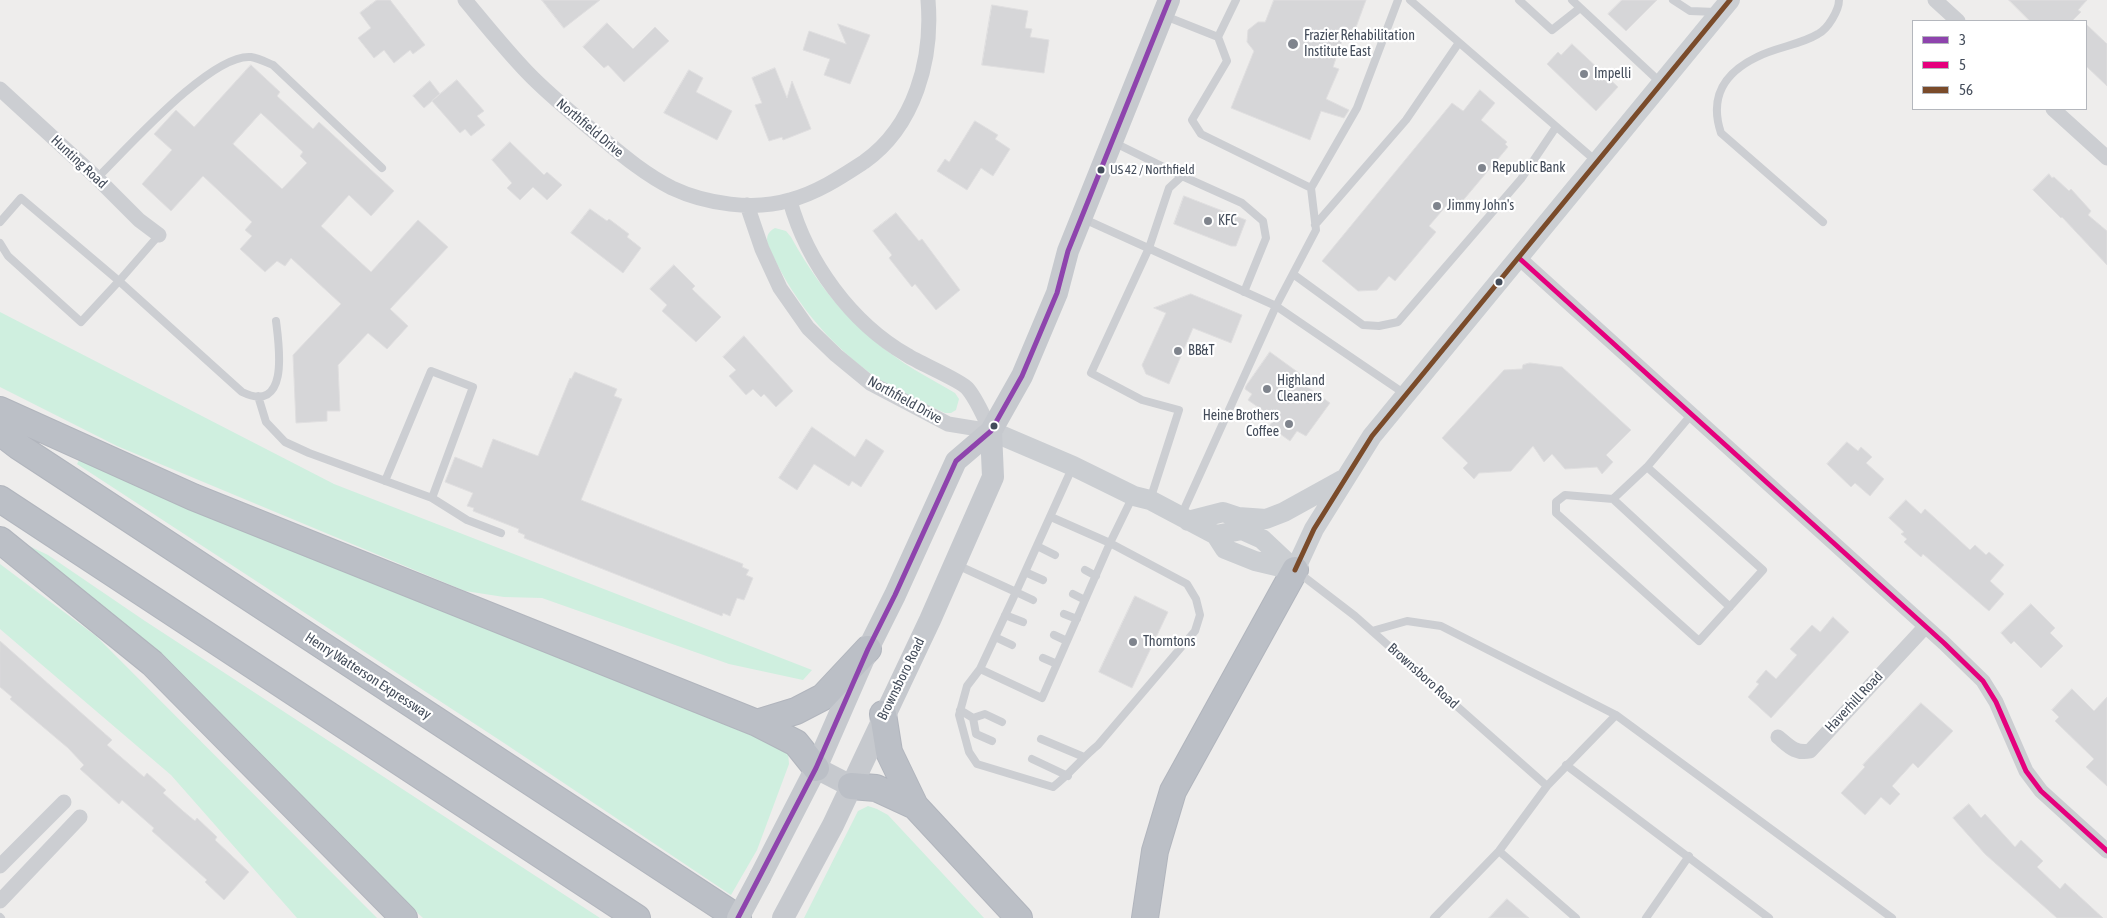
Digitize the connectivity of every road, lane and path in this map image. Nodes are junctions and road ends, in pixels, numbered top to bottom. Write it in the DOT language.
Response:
graph roads {
  1 [pos="465,0"];
  2 [pos="928,0"];
  3 [pos="1236,0"];
  4 [pos="1398,0"];
  5 [pos="1410,0"];
  6 [pos="1519,0"];
  7 [pos="1572,0"];
  8 [pos="1673,0"];
  9 [pos="1839,0"];
  10 [pos="1935,0"];
  11 [pos="1725,6"];
  12 [pos="1166,8"];
  13 [pos="1580,8"];
  14 [pos="1957,20"];
  15 [pos="1218,36"];
  16 [pos="1458,44"];
  17 [pos="1661,83"];
  18 [pos="0,89"];
  19 [pos="2054,110"];
  20 [pos="1556,127"];
  21 [pos="1113,142"];
  22 [pos="2107,158"];
  23 [pos="1596,161"];
  24 [pos="382,168"];
  25 [pos="1182,176"];
  26 [pos="97,178"];
  27 [pos="1311,188"];
  28 [pos="790,201"];
  29 [pos="748,205"];
  30 [pos="1082,218"];
  31 [pos="0,222"];
  32 [pos="1823,222"];
  33 [pos="1315,225"];
  34 [pos="159,236"];
  35 [pos="0,243"];
  36 [pos="1148,248"];
  37 [pos="1519,258"];
  38 [pos="1293,274"];
  39 [pos="119,281"];
  40 [pos="1244,292"];
  41 [pos="1276,306"];
  42 [pos="276,321"];
  43 [pos="1405,394"];
  44 [pos="258,396"];
  45 [pos="0,410"];
  46 [pos="1691,415"];
  47 [pos="991,431"];
  48 [pos="0,432"];
  49 [pos="1073,466"];
  50 [pos="1647,467"];
  51 [pos="1342,480"];
  52 [pos="385,481"];
  53 [pos="432,498"];
  54 [pos="1142,498"];
  55 [pos="0,499"];
  56 [pos="1614,499"];
  57 [pos="1051,517"];
  58 [pos="1185,518"];
  59 [pos="501,534"];
  60 [pos="0,540"];
  61 [pos="1110,543"];
  62 [pos="1037,546"];
  63 [pos="1055,555"];
  64 [pos="955,564"];
  65 [pos="1085,570"];
  66 [pos="1295,570"];
  67 [pos="1025,572"];
  68 [pos="1096,576"];
  69 [pos="1043,580"];
  70 [pos="1016,592"];
  71 [pos="1073,594"];
  72 [pos="1033,600"];
  73 [pos="1085,600"];
  74 [pos="1730,607"];
  75 [pos="1064,614"];
  76 [pos="1005,615"];
  77 [pos="1077,620"];
  78 [pos="1023,622"];
  79 [pos="1925,627"];
  80 [pos="1372,631"];
  81 [pos="1054,636"];
  82 [pos="995,637"];
  83 [pos="1067,641"];
  84 [pos="1012,645"];
  85 [pos="868,649"];
  86 [pos="1043,658"];
  87 [pos="1057,664"];
  88 [pos="980,669"];
  89 [pos="960,710"];
  90 [pos="883,714"];
  91 [pos="1616,715"];
  92 [pos="973,718"];
  93 [pos="1002,722"];
  94 [pos="757,723"];
  95 [pos="1778,737"];
  96 [pos="1041,739"];
  97 [pos="992,741"];
  98 [pos="1084,757"];
  99 [pos="1032,759"];
  100 [pos="1566,765"];
  101 [pos="816,768"];
  102 [pos="1068,776"];
  103 [pos="851,786"];
  104 [pos="1547,786"];
  105 [pos="64,802"];
  106 [pos="915,806"];
  107 [pos="80,817"];
  108 [pos="1499,851"];
  109 [pos="2107,851"];
  110 [pos="1688,856"];
  111 [pos="0,866"];
  112 [pos="0,901"];
  113 [pos="404,918"];
  114 [pos="637,918"];
  115 [pos="738,918"];
  116 [pos="783,918"];
  117 [pos="1019,918"];
  118 [pos="1145,918"];
  119 [pos="1434,918"];
  120 [pos="1576,918"];
  121 [pos="1646,918"];
  122 [pos="1769,918"];
  123 [pos="1892,918"];
  1 -- 29 [label="street, Northfield Drive"];
  2 -- 28 [label="street, Northfield Drive"];
  3 -- 15 [label="lane"];
  4 -- 27 [label="lane"];
  5 -- 16 [label="lane"];
  6 -- 13 [label="lane"];
  7 -- 13 [label="lane"];
  8 -- 11 [label="lane"];
  9 -- 32 [label="lane"];
  10 -- 14 [label="street"];
  11 -- 17 [label="street"];
  12 -- 15 [label="lane"];
  12 -- 21 [label="main road"];
  13 -- 17 [label="lane"];
  15 -- 27 [label="lane"];
  16 -- 20 [label="lane"];
  16 -- 33 [label="lane"];
  17 -- 23 [label="street"];
  18 -- 26 [label="street, Hunting Road"];
  19 -- 22 [label="street"];
  20 -- 23 [label="lane"];
  20 -- 38 [label="lane"];
  21 -- 25 [label="lane"];
  21 -- 30 [label="main road"];
  23 -- 37 [label="street"];
  24 -- 26 [label="lane"];
  25 -- 36 [label="lane"];
  25 -- 40 [label="lane"];
  26 -- 34 [label="street, Hunting Road"];
  27 -- 33 [label="lane"];
  28 -- 29 [label="street, Northfield Drive"];
  28 -- 47 [label="street"];
  29 -- 47 [label="street, Northfield Drive"];
  30 -- 36 [label="lane"];
  30 -- 47 [label="main road"];
  31 -- 39 [label="lane"];
  33 -- 38 [label="lane"];
  34 -- 39 [label="lane"];
  35 -- 39 [label="lane"];
  36 -- 40 [label="lane"];
  36 -- 54 [label="lane"];
  37 -- 43 [label="street"];
  37 -- 46 [label="street"];
  38 -- 41 [label="lane"];
  39 -- 44 [label="lane"];
  40 -- 41 [label="lane"];
  41 -- 43 [label="lane"];
  41 -- 58 [label="lane"];
  42 -- 44 [label="lane"];
  43 -- 51 [label="street"];
  44 -- 52 [label="lane"];
  45 -- 94 [label="highway"];
  46 -- 50 [label="lane"];
  46 -- 79 [label="street"];
  47 -- 49 [label="street, Brownsboro Road"];
  47 -- 64 [label="main road, Brownsboro Road"];
  47 -- 85 [label="main road"];
  48 -- 115 [label="highway, Henry Watterson Expressway"];
  49 -- 54 [label="street, Brownsboro Road"];
  49 -- 57 [label="lane"];
  50 -- 56 [label="lane"];
  50 -- 74 [label="lane"];
  51 -- 58 [label="street"];
  51 -- 66 [label="street"];
  52 -- 53 [label="lane"];
  52 -- 53 [label="lane"];
  53 -- 59 [label="lane"];
  54 -- 58 [label="street, Brownsboro Road"];
  54 -- 61 [label="lane"];
  55 -- 114 [label="highway"];
  56 -- 74 [label="lane"];
  56 -- 74 [label="lane"];
  57 -- 61 [label="lane"];
  57 -- 62 [label="lane"];
  58 -- 66 [label="street, Brownsboro Road"];
  60 -- 113 [label="highway"];
  61 -- 68 [label="lane"];
  61 -- 98 [label="lane"];
  62 -- 63 [label="lane"];
  62 -- 67 [label="lane"];
  64 -- 70 [label="lane"];
  64 -- 90 [label="main road, Brownsboro Road"];
  65 -- 68 [label="lane"];
  66 -- 80 [label="lane, Brownsboro Road"];
  66 -- 118 [label="highway"];
  67 -- 69 [label="lane"];
  67 -- 70 [label="lane"];
  68 -- 73 [label="lane"];
  70 -- 72 [label="lane"];
  70 -- 76 [label="lane"];
  71 -- 73 [label="lane"];
  73 -- 77 [label="lane"];
  75 -- 77 [label="lane"];
  76 -- 78 [label="lane"];
  76 -- 82 [label="lane"];
  77 -- 83 [label="lane"];
  79 -- 95 [label="street, Haverhill Road"];
  79 -- 109 [label="street"];
  80 -- 91 [label="lane"];
  80 -- 104 [label="lane, Brownsboro Road"];
  81 -- 83 [label="lane"];
  82 -- 84 [label="lane"];
  82 -- 88 [label="lane"];
  83 -- 87 [label="lane"];
  85 -- 94 [label="highway"];
  85 -- 101 [label="main road"];
  86 -- 87 [label="lane"];
  87 -- 88 [label="lane"];
  88 -- 89 [label="lane"];
  89 -- 92 [label="lane"];
  89 -- 102 [label="lane"];
  90 -- 103 [label="main road, Brownsboro Road"];
  90 -- 106 [label="highway"];
  91 -- 100 [label="lane"];
  91 -- 123 [label="lane"];
  92 -- 93 [label="lane"];
  92 -- 97 [label="lane"];
  94 -- 101 [label="highway"];
  96 -- 98 [label="lane"];
  98 -- 102 [label="lane"];
  99 -- 102 [label="lane"];
  100 -- 104 [label="lane"];
  100 -- 110 [label="lane"];
  101 -- 103 [label="main road"];
  101 -- 115 [label="main road, bridge"];
  103 -- 106 [label="highway"];
  103 -- 116 [label="main road, Brownsboro Road"];
  104 -- 108 [label="lane"];
  105 -- 111 [label="street"];
  106 -- 117 [label="highway"];
  107 -- 112 [label="street"];
  108 -- 119 [label="lane"];
  108 -- 120 [label="lane"];
  110 -- 121 [label="lane"];
  110 -- 122 [label="lane"];
}
